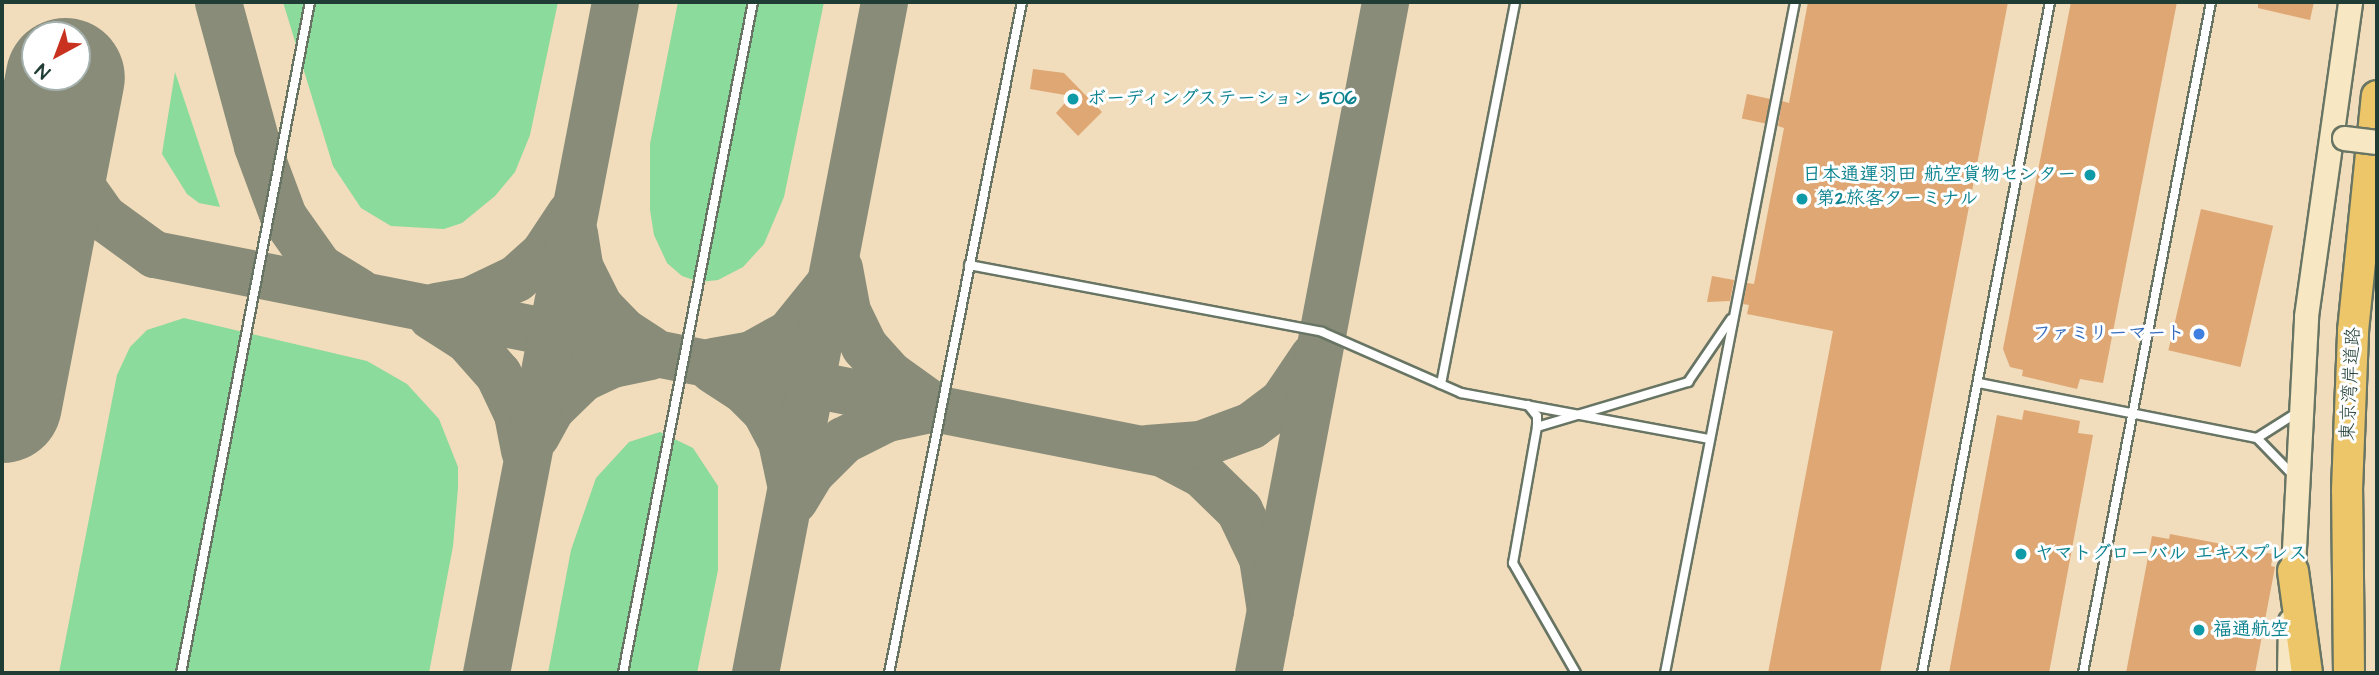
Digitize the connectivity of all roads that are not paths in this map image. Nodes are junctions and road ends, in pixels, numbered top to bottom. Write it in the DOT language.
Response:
graph roads {
  1 [pos="310,2"];
  2 [pos="753,2"];
  3 [pos="1022,2"];
  4 [pos="1515,2"];
  5 [pos="1795,2"];
  6 [pos="2050,2"];
  7 [pos="2211,2"];
  8 [pos="2350,2"];
  9 [pos="2377,96"];
  10 [pos="2377,131"];
  11 [pos="2340,132"];
  12 [pos="2377,142"];
  13 [pos="969,265"];
  14 [pos="1735,313"];
  15 [pos="1979,383"];
  16 [pos="1441,384"];
  17 [pos="2303,400"];
  18 [pos="1528,405"];
  19 [pos="1578,415"];
  20 [pos="2132,416"];
  21 [pos="1537,427"];
  22 [pos="2257,438"];
  23 [pos="1710,439"];
  24 [pos="2298,491"];
  25 [pos="2293,571"];
  26 [pos="181,673"];
  27 [pos="623,673"];
  28 [pos="889,673"];
  29 [pos="1576,673"];
  30 [pos="1664,673"];
  31 [pos="1922,673"];
  32 [pos="2083,673"];
  33 [pos="2289,673"];
  34 [pos="2307,673"];
  35 [pos="2349,673"];
  1 -- 26 [label="lane"];
  2 -- 27 [label="lane"];
  3 -- 13 [label="lane"];
  4 -- 16 [label="lane"];
  5 -- 14 [label="lane"];
  6 -- 15 [label="lane"];
  7 -- 20 [label="lane"];
  8 -- 11 [label="street"];
  9 -- 35 [label="highway, 東京湾岸道路"];
  10 -- 11 [label="street"];
  11 -- 12 [label="street, bridge"];
  11 -- 17 [label="street"];
  13 -- 16 [label="lane"];
  13 -- 28 [label="lane"];
  14 -- 19 [label="lane"];
  14 -- 23 [label="lane"];
  15 -- 20 [label="lane"];
  15 -- 31 [label="lane"];
  16 -- 18 [label="lane"];
  17 -- 22 [label="lane"];
  17 -- 24 [label="street"];
  18 -- 19 [label="lane"];
  18 -- 21 [label="lane"];
  19 -- 21 [label="lane"];
  19 -- 23 [label="lane"];
  20 -- 22 [label="lane"];
  20 -- 32 [label="lane"];
  21 -- 29 [label="lane"];
  22 -- 24 [label="lane"];
  23 -- 30 [label="lane"];
  24 -- 25 [label="street"];
  25 -- 33 [label="street"];
  25 -- 34 [label="highway"];
}
